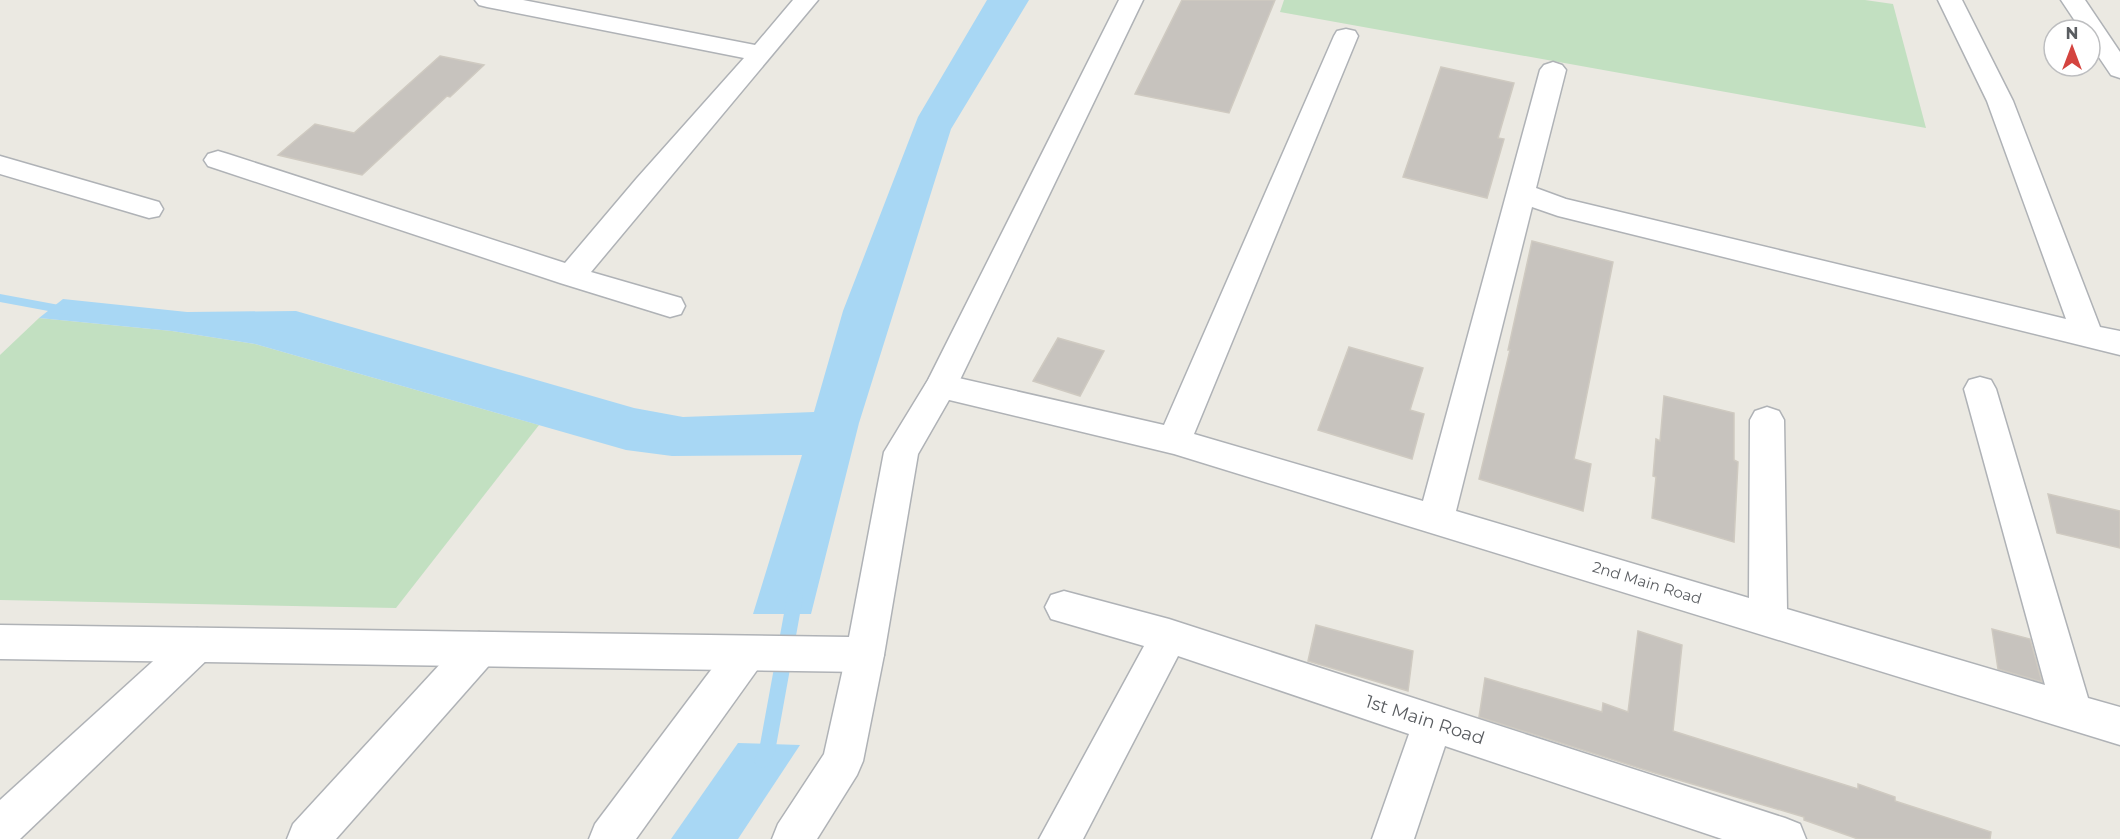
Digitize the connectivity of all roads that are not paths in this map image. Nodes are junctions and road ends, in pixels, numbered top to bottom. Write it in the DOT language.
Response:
graph roads {
  1 [pos="487,0"];
  2 [pos="806,0"];
  3 [pos="1131,0"];
  4 [pos="1950,0"];
  5 [pos="2073,0"];
  6 [pos="1346,36"];
  7 [pos="760,54"];
  8 [pos="1553,70"];
  9 [pos="2120,70"];
  10 [pos="218,160"];
  11 [pos="0,165"];
  12 [pos="1521,192"];
  13 [pos="149,209"];
  14 [pos="571,276"];
  15 [pos="670,306"];
  16 [pos="2088,336"];
  17 [pos="2120,343"];
  18 [pos="941,386"];
  19 [pos="1980,389"];
  20 [pos="1767,420"];
  21 [pos="1174,441"];
  22 [pos="1436,520"];
  23 [pos="1064,608"];
  24 [pos="1768,620"];
  25 [pos="1169,636"];
  26 [pos="0,642"];
  27 [pos="197,645"];
  28 [pos="479,649"];
  29 [pos="746,654"];
  30 [pos="865,655"];
  31 [pos="2072,711"];
  32 [pos="1433,723"];
  33 [pos="2120,726"];
  34 [pos="0,829"];
  35 [pos="1771,837"];
  36 [pos="308,839"];
  37 [pos="610,839"];
  38 [pos="793,839"];
  39 [pos="1060,839"];
  40 [pos="1394,839"];
  1 -- 7 [label="street"];
  2 -- 7 [label="street"];
  3 -- 18 [label="street"];
  4 -- 16 [label="street"];
  5 -- 9 [label="street"];
  6 -- 21 [label="street"];
  7 -- 14 [label="street"];
  8 -- 12 [label="street"];
  10 -- 14 [label="street"];
  11 -- 13 [label="street"];
  12 -- 16 [label="street"];
  12 -- 22 [label="street"];
  14 -- 15 [label="street"];
  16 -- 17 [label="street"];
  18 -- 21 [label="street, 2nd Main Road"];
  18 -- 30 [label="street"];
  19 -- 31 [label="street"];
  20 -- 24 [label="street"];
  21 -- 22 [label="street, 2nd Main Road"];
  22 -- 24 [label="street, 2nd Main Road"];
  23 -- 25 [label="street, 1st Main Road"];
  24 -- 31 [label="street, 2nd Main Road"];
  25 -- 32 [label="street, 1st Main Road"];
  25 -- 39 [label="street"];
  26 -- 27 [label="street"];
  27 -- 28 [label="street"];
  27 -- 34 [label="street"];
  28 -- 29 [label="street"];
  28 -- 36 [label="street"];
  29 -- 30 [label="street"];
  29 -- 37 [label="street"];
  30 -- 38 [label="street"];
  31 -- 33 [label="street, 2nd Main Road"];
  32 -- 35 [label="street, 1st Main Road"];
  32 -- 40 [label="street"];
}
